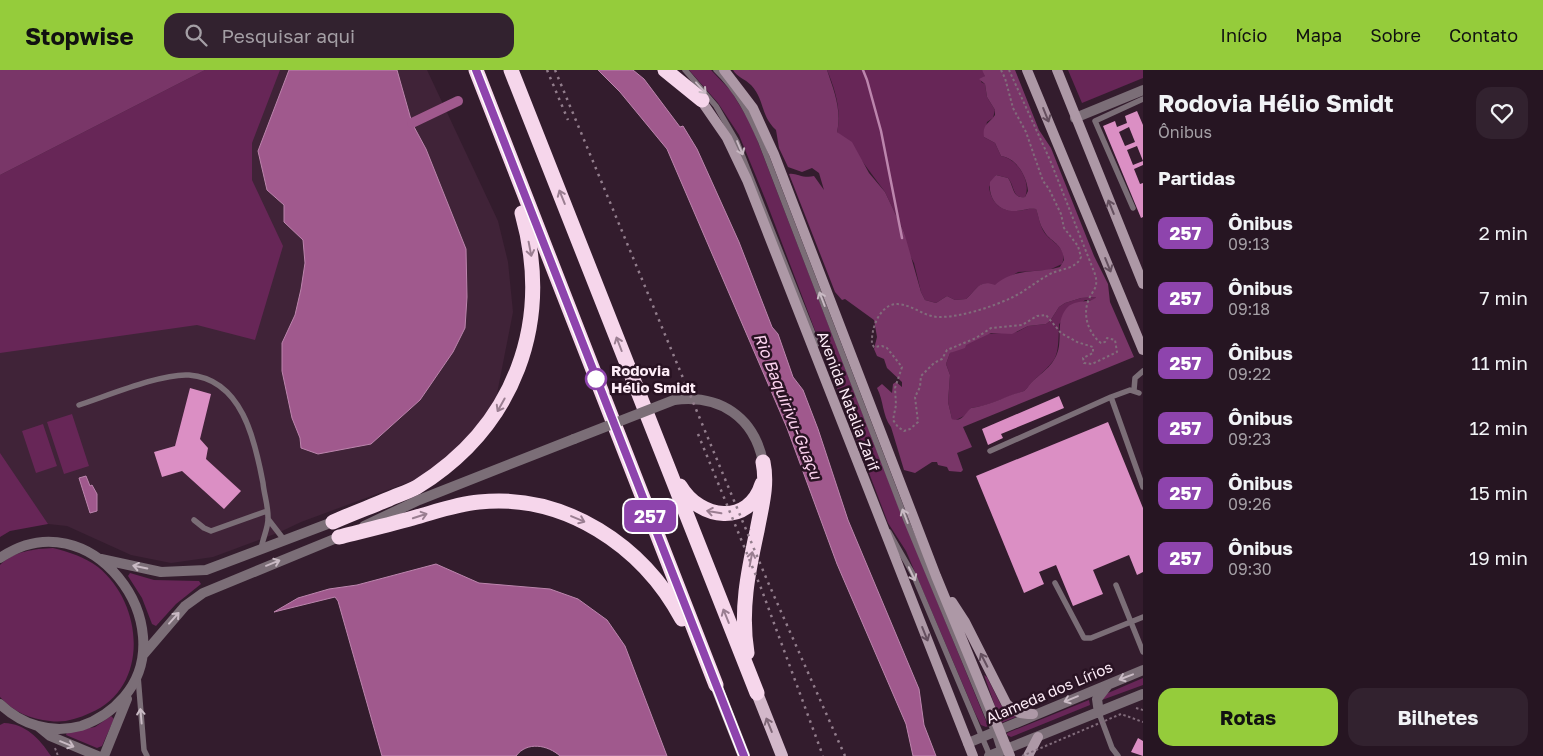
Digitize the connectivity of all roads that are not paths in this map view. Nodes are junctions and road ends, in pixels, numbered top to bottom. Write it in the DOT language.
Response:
graph roads {
  1 [pos="476,70"];
  2 [pos="665,70"];
  3 [pos="674,70"];
  4 [pos="685,70"];
  5 [pos="716,70"];
  6 [pos="724,70"];
  7 [pos="1028,70"];
  8 [pos="1057,70"];
  9 [pos="514,74"];
  10 [pos="1143,90"];
  11 [pos="702,100"];
  12 [pos="1143,100"];
  13 [pos="716,106"];
  14 [pos="1075,118"];
  15 [pos="500,134"];
  16 [pos="1133,208"];
  17 [pos="1143,284"];
  18 [pos="1143,350"];
  19 [pos="1142,372"];
  20 [pos="1111,397"];
  21 [pos="79,405"];
  22 [pos="990,451"];
  23 [pos="662,455"];
  24 [pos="763,462"];
  25 [pos="1143,487"];
  26 [pos="419,500"];
  27 [pos="267,511"];
  28 [pos="268,519"];
  29 [pos="194,520"];
  30 [pos="332,522"];
  31 [pos="339,537"];
  32 [pos="286,541"];
  33 [pos="261,550"];
  34 [pos="0,558"];
  35 [pos="101,559"];
  36 [pos="936,576"];
  37 [pos="1055,583"];
  38 [pos="1116,585"];
  39 [pos="1143,617"];
  40 [pos="1130,623"];
  41 [pos="1143,652"];
  42 [pos="143,655"];
  43 [pos="1143,670"];
  44 [pos="138,676"];
  45 [pos="1109,684"];
  46 [pos="716,685"];
  47 [pos="130,690"];
  48 [pos="757,694"];
  49 [pos="1143,694"];
  50 [pos="0,704"];
  51 [pos="12,713"];
  52 [pos="1100,713"];
  53 [pos="1034,714"];
  54 [pos="0,718"];
  55 [pos="39,728"];
  56 [pos="997,730"];
  57 [pos="982,737"];
  58 [pos="1038,737"];
  59 [pos="968,743"];
  60 [pos="1005,753"];
  61 [pos="98,756"];
  62 [pos="104,756"];
  63 [pos="147,756"];
  64 [pos="744,756"];
  65 [pos="782,756"];
  66 [pos="973,756"];
  67 [pos="990,756"];
  68 [pos="1028,756"];
  69 [pos="1118,756"];
  1 -- 15 [label="highway"];
  2 -- 11 [label="highway"];
  3 -- 11 [label="main road, Avenida Natalia Zarif"];
  4 -- 13 [label="lane, one-way"];
  56 -- 5 [label="lane, one-way"];
  6 -- 36 [label="main road, Avenida Natalia Zarif"];
  7 -- 18 [label="main road, one-way"];
  8 -- 14 [label="main road"];
  23 -- 9 [label="highway, one-way"];
  10 -- 14 [label="street"];
  11 -- 13 [label="lane"];
  11 -- 59 [label="main road, Avenida Natalia Zarif, one-way"];
  12 -- 16 [label="lane"];
  13 -- 57 [label="lane, one-way"];
  17 -- 14 [label="main road, one-way"];
  15 -- 30 [label="highway, one-way"];
  15 -- 46 [label="highway"];
  19 -- 20 [label="lane"];
  20 -- 22 [label="lane"];
  20 -- 25 [label="lane"];
  21 -- 27 [label="lane"];
  24 -- 23 [label="highway, one-way"];
  48 -- 23 [label="highway, one-way"];
  24 -- 26 [label="street, bridge"];
  48 -- 24 [label="highway, one-way"];
  26 -- 30 [label="street"];
  26 -- 31 [label="street"];
  27 -- 28 [label="lane"];
  27 -- 29 [label="lane"];
  28 -- 32 [label="lane"];
  28 -- 33 [label="lane"];
  30 -- 32 [label="street"];
  42 -- 31 [label="street, one-way"];
  31 -- 46 [label="highway, one-way"];
  32 -- 33 [label="street"];
  33 -- 35 [label="street, one-way"];
  34 -- 35 [label="street"];
  35 -- 42 [label="street"];
  53 -- 36 [label="main road, one-way"];
  36 -- 56 [label="main road, Avenida Natalia Zarif"];
  37 -- 40 [label="lane"];
  38 -- 40 [label="lane"];
  39 -- 40 [label="lane"];
  40 -- 41 [label="lane"];
  42 -- 44 [label="street"];
  43 -- 45 [label="street, Alameda dos Lírios, one-way"];
  44 -- 47 [label="street"];
  63 -- 44 [label="lane, one-way"];
  45 -- 52 [label="street"];
  45 -- 53 [label="street, Alameda dos Lírios, one-way"];
  46 -- 64 [label="main road"];
  47 -- 55 [label="street"];
  47 -- 62 [label="street"];
  65 -- 48 [label="main road, one-way"];
  49 -- 52 [label="street"];
  50 -- 51 [label="street"];
  51 -- 54 [label="street"];
  51 -- 55 [label="street"];
  52 -- 58 [label="street"];
  52 -- 69 [label="lane"];
  53 -- 56 [label="street, Alameda dos Lírios"];
  55 -- 61 [label="street, one-way"];
  56 -- 57 [label="street, Alameda dos Lírios"];
  56 -- 60 [label="main road, Avenida Natalia Zarif"];
  57 -- 59 [label="street, Alameda dos Lírios"];
  57 -- 67 [label="lane"];
  58 -- 60 [label="street"];
  58 -- 68 [label="main road"];
  59 -- 66 [label="main road, Avenida Natalia Zarif"];
  60 -- 67 [label="street"];
}
